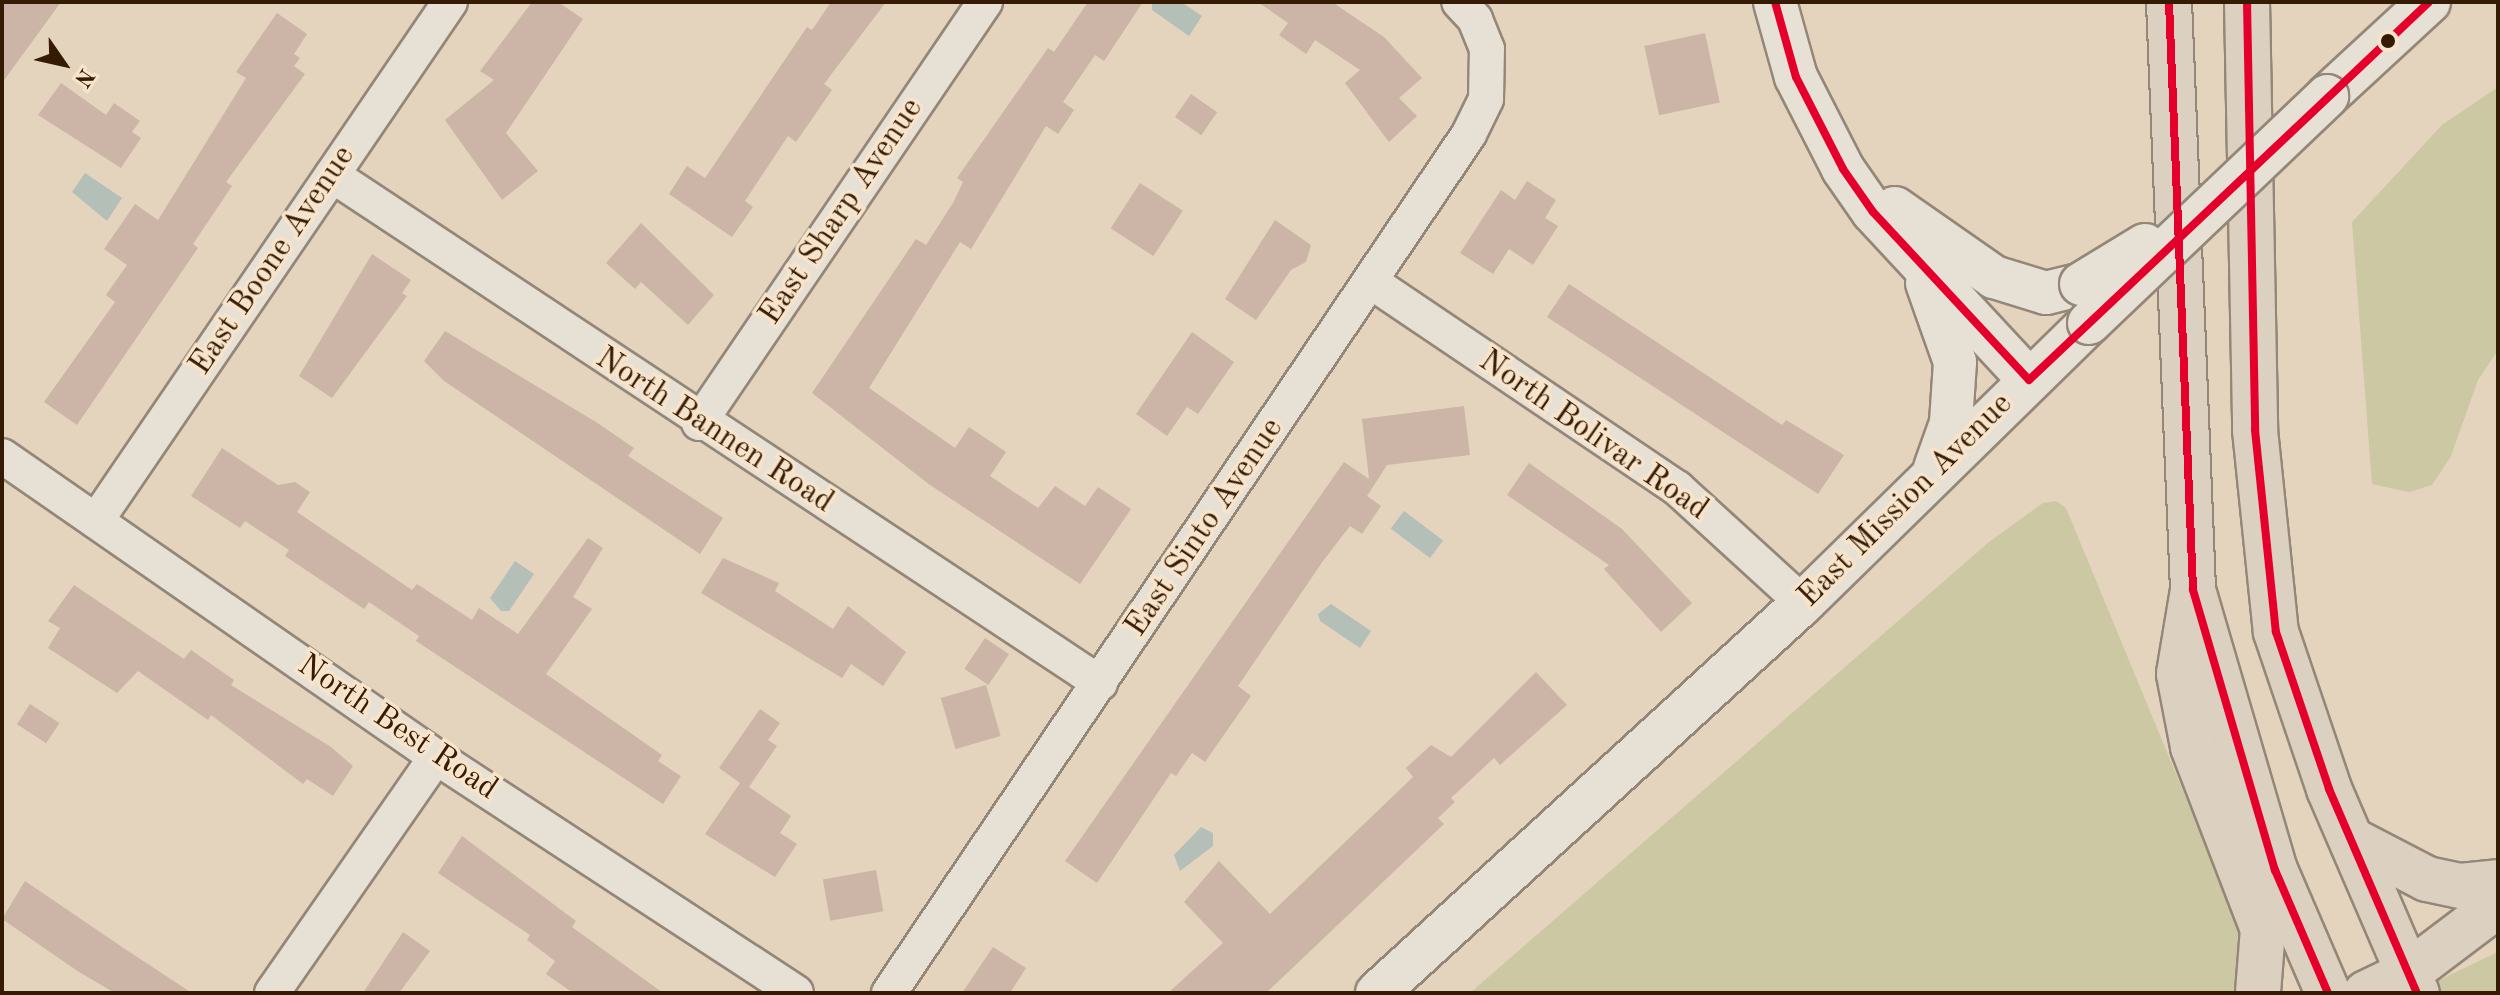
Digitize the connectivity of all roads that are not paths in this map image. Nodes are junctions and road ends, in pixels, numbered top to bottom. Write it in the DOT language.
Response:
graph roads {
  1 [pos="450,2"];
  2 [pos="985,2"];
  3 [pos="1459,2"];
  4 [pos="1775,2"];
  5 [pos="2169,2"];
  6 [pos="2247,2"];
  7 [pos="2429,2"];
  8 [pos="1843,169"];
  9 [pos="332,175"];
  10 [pos="1916,258"];
  11 [pos="1373,283"];
  12 [pos="2085,303"];
  13 [pos="2029,380"];
  14 [pos="699,423"];
  15 [pos="2,456"];
  16 [pos="1933,473"];
  17 [pos="96,521"];
  18 [pos="2193,590"];
  19 [pos="1803,603"];
  20 [pos="1100,683"];
  21 [pos="436,757"];
  22 [pos="2354,841"];
  23 [pos="2498,882"];
  24 [pos="2498,905"];
  25 [pos="2413,983"];
  26 [pos="272,993"];
  27 [pos="796,993"];
  28 [pos="889,993"];
  29 [pos="1377,993"];
  30 [pos="2258,993"];
  31 [pos="2328,993"];
  32 [pos="2366,993"];
  1 -- 9 [label="street, East Boone Avenue"];
  2 -- 14 [label="street, East Sharp Avenue"];
  3 -- 11 [label="street, East Sinto Avenue"];
  4 -- 8 [label="street"];
  5 -- 18 [label="main road"];
  6 -- 22 [label="main road"];
  7 -- 12 [label="street, bridge"];
  8 -- 10 [label="street"];
  8 -- 12 [label="street"];
  9 -- 14 [label="street, North Bannen Road"];
  9 -- 17 [label="street, East Boone Avenue"];
  10 -- 13 [label="street"];
  10 -- 16 [label="street"];
  11 -- 19 [label="street, North Bolivar Road"];
  11 -- 20 [label="street, East Sinto Avenue"];
  12 -- 13 [label="street, East Mission Avenue"];
  13 -- 16 [label="street, East Mission Avenue"];
  14 -- 20 [label="street, North Bannen Road"];
  15 -- 17 [label="street, North Best Road"];
  16 -- 19 [label="street, East Mission Avenue"];
  17 -- 21 [label="street, North Best Road"];
  18 -- 30 [label="main road"];
  18 -- 31 [label="main road"];
  19 -- 29 [label="street, East Mission Avenue"];
  20 -- 28 [label="street, East Sinto Avenue"];
  21 -- 26 [label="street"];
  21 -- 27 [label="street, North Best Road"];
  22 -- 23 [label="main road"];
  22 -- 25 [label="main road"];
  24 -- 25 [label="main road"];
  25 -- 32 [label="main road"];
}
